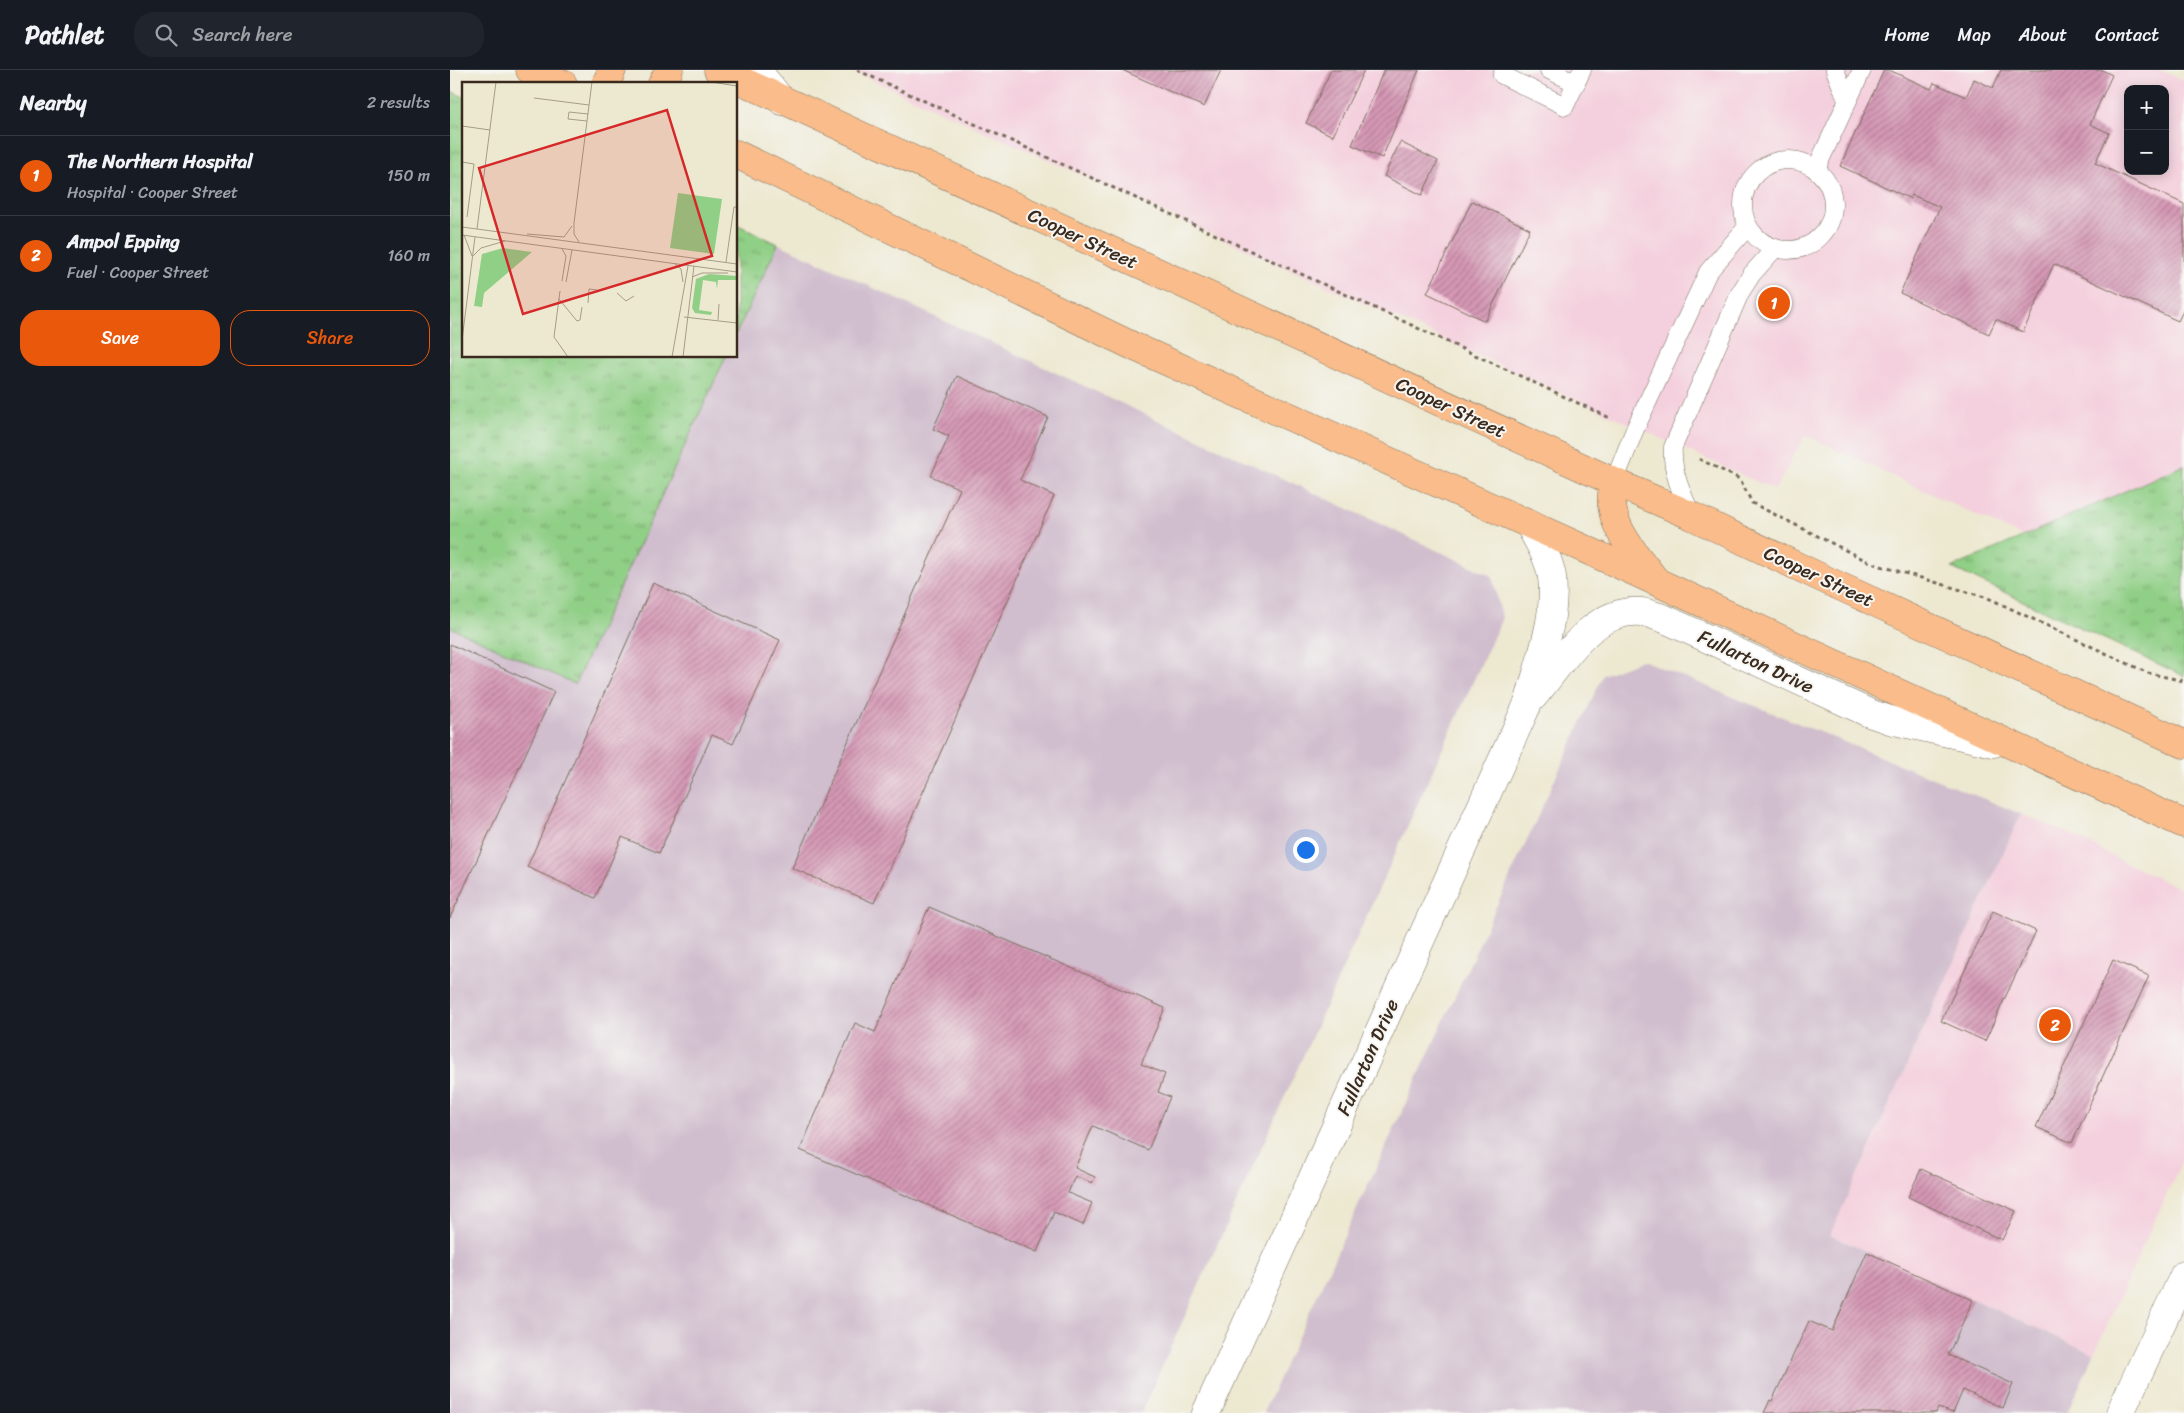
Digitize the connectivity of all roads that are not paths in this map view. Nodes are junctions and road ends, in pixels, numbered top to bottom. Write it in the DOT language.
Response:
graph roads {
  1 [pos="530,70"];
  2 [pos="612,70"];
  3 [pos="668,70"];
  4 [pos="718,70"];
  5 [pos="757,70"];
  6 [pos="1549,70"];
  7 [pos="1835,70"];
  8 [pos="1862,70"];
  9 [pos="1502,75"];
  10 [pos="1579,76"];
  11 [pos="558,82"];
  12 [pos="607,82"];
  13 [pos="663,82"];
  14 [pos="1847,100"];
  15 [pos="782,101"];
  16 [pos="738,155"];
  17 [pos="1816,168"];
  18 [pos="1748,226"];
  19 [pos="1775,248"];
  20 [pos="1614,482"];
  21 [pos="1692,516"];
  22 [pos="1529,524"];
  23 [pos="1657,582"];
  24 [pos="1529,701"];
  25 [pos="2147,726"];
  26 [pos="2184,727"];
  27 [pos="2184,744"];
  28 [pos="2016,748"];
  29 [pos="2184,824"];
  30 [pos="2184,1275"];
  31 [pos="1206,1413"];
  32 [pos="2120,1413"];
  1 -- 11 [label="main road"];
  2 -- 12 [label="main road"];
  3 -- 13 [label="main road"];
  4 -- 15 [label="main road, Cooper Street"];
  5 -- 15 [label="street"];
  6 -- 10 [label="lane"];
  7 -- 14 [label="lane"];
  8 -- 14 [label="lane"];
  9 -- 10 [label="lane"];
  14 -- 17 [label="lane"];
  15 -- 20 [label="main road, Cooper Street"];
  16 -- 22 [label="main road"];
  17 -- 18 [label="lane"];
  17 -- 19 [label="lane"];
  18 -- 19 [label="lane"];
  18 -- 20 [label="lane"];
  19 -- 21 [label="lane"];
  20 -- 21 [label="main road, Cooper Street"];
  20 -- 23 [label="main road"];
  21 -- 25 [label="main road, Cooper Street"];
  22 -- 23 [label="main road"];
  22 -- 24 [label="street, Fullarton Drive"];
  23 -- 28 [label="main road"];
  24 -- 28 [label="street, Fullarton Drive"];
  24 -- 31 [label="street, Fullarton Drive"];
  25 -- 26 [label="street"];
  25 -- 27 [label="main road, Cooper Street"];
  28 -- 29 [label="main road"];
  30 -- 32 [label="street"];
}
